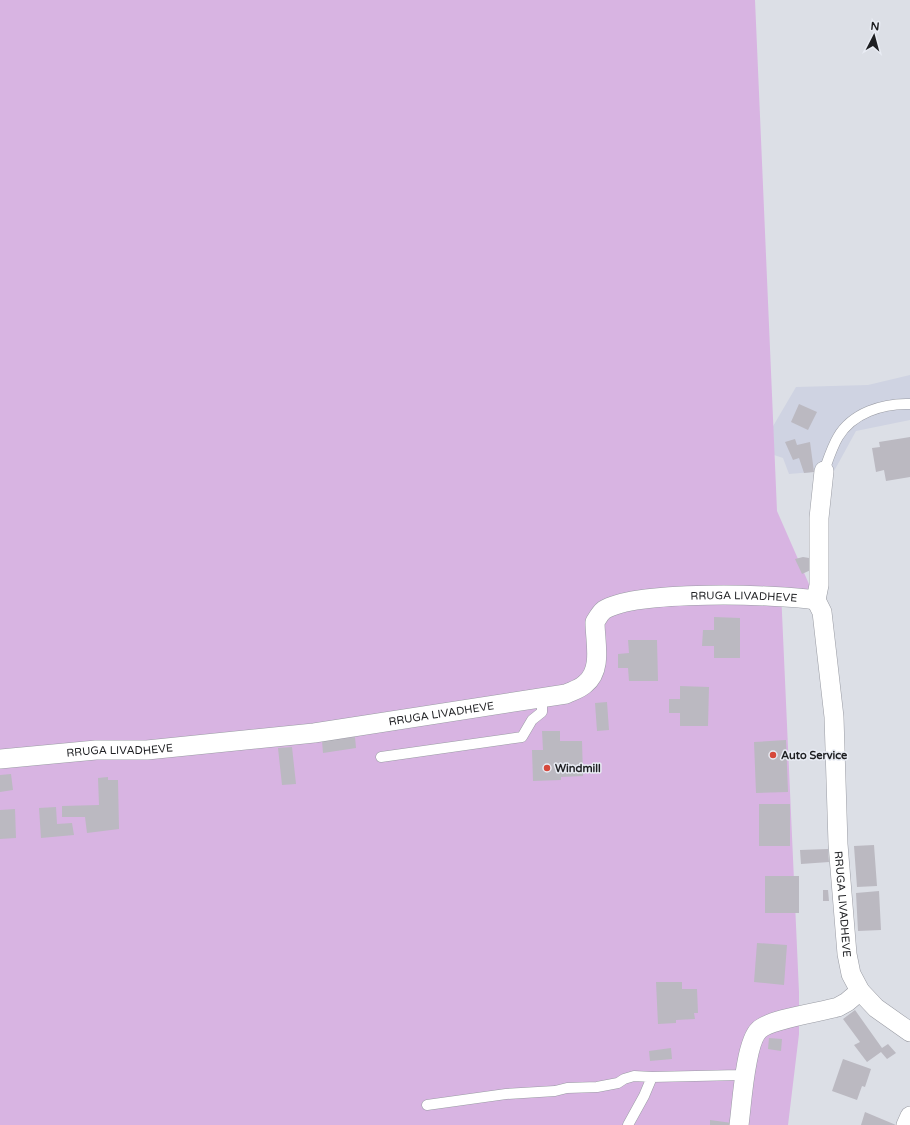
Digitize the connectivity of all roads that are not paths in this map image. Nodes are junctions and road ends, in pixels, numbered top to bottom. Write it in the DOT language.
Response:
graph roads {
  1 [pos="910,404"];
  2 [pos="824,471"];
  3 [pos="816,600"];
  4 [pos="542,699"];
  5 [pos="381,757"];
  6 [pos="0,759"];
  7 [pos="860,991"];
  8 [pos="910,1032"];
  9 [pos="747,1066"];
  10 [pos="652,1077"];
  11 [pos="427,1105"];
  12 [pos="910,1116"];
  13 [pos="742,1120"];
  14 [pos="628,1125"];
  15 [pos="906,1125"];
  1 -- 2 [label="lane, RRUGA LIVADHEVE"];
  2 -- 3 [label="street, RRUGA LIVADHEVE"];
  3 -- 4 [label="street, RRUGA LIVADHEVE"];
  3 -- 7 [label="street, RRUGA LIVADHEVE"];
  4 -- 5 [label="lane"];
  4 -- 6 [label="street, RRUGA LIVADHEVE"];
  7 -- 8 [label="street, RRUGA LIVADHEVE"];
  7 -- 9 [label="street"];
  9 -- 10 [label="lane"];
  9 -- 13 [label="street"];
  10 -- 11 [label="lane"];
  10 -- 14 [label="lane"];
  12 -- 15 [label="street"];
}
